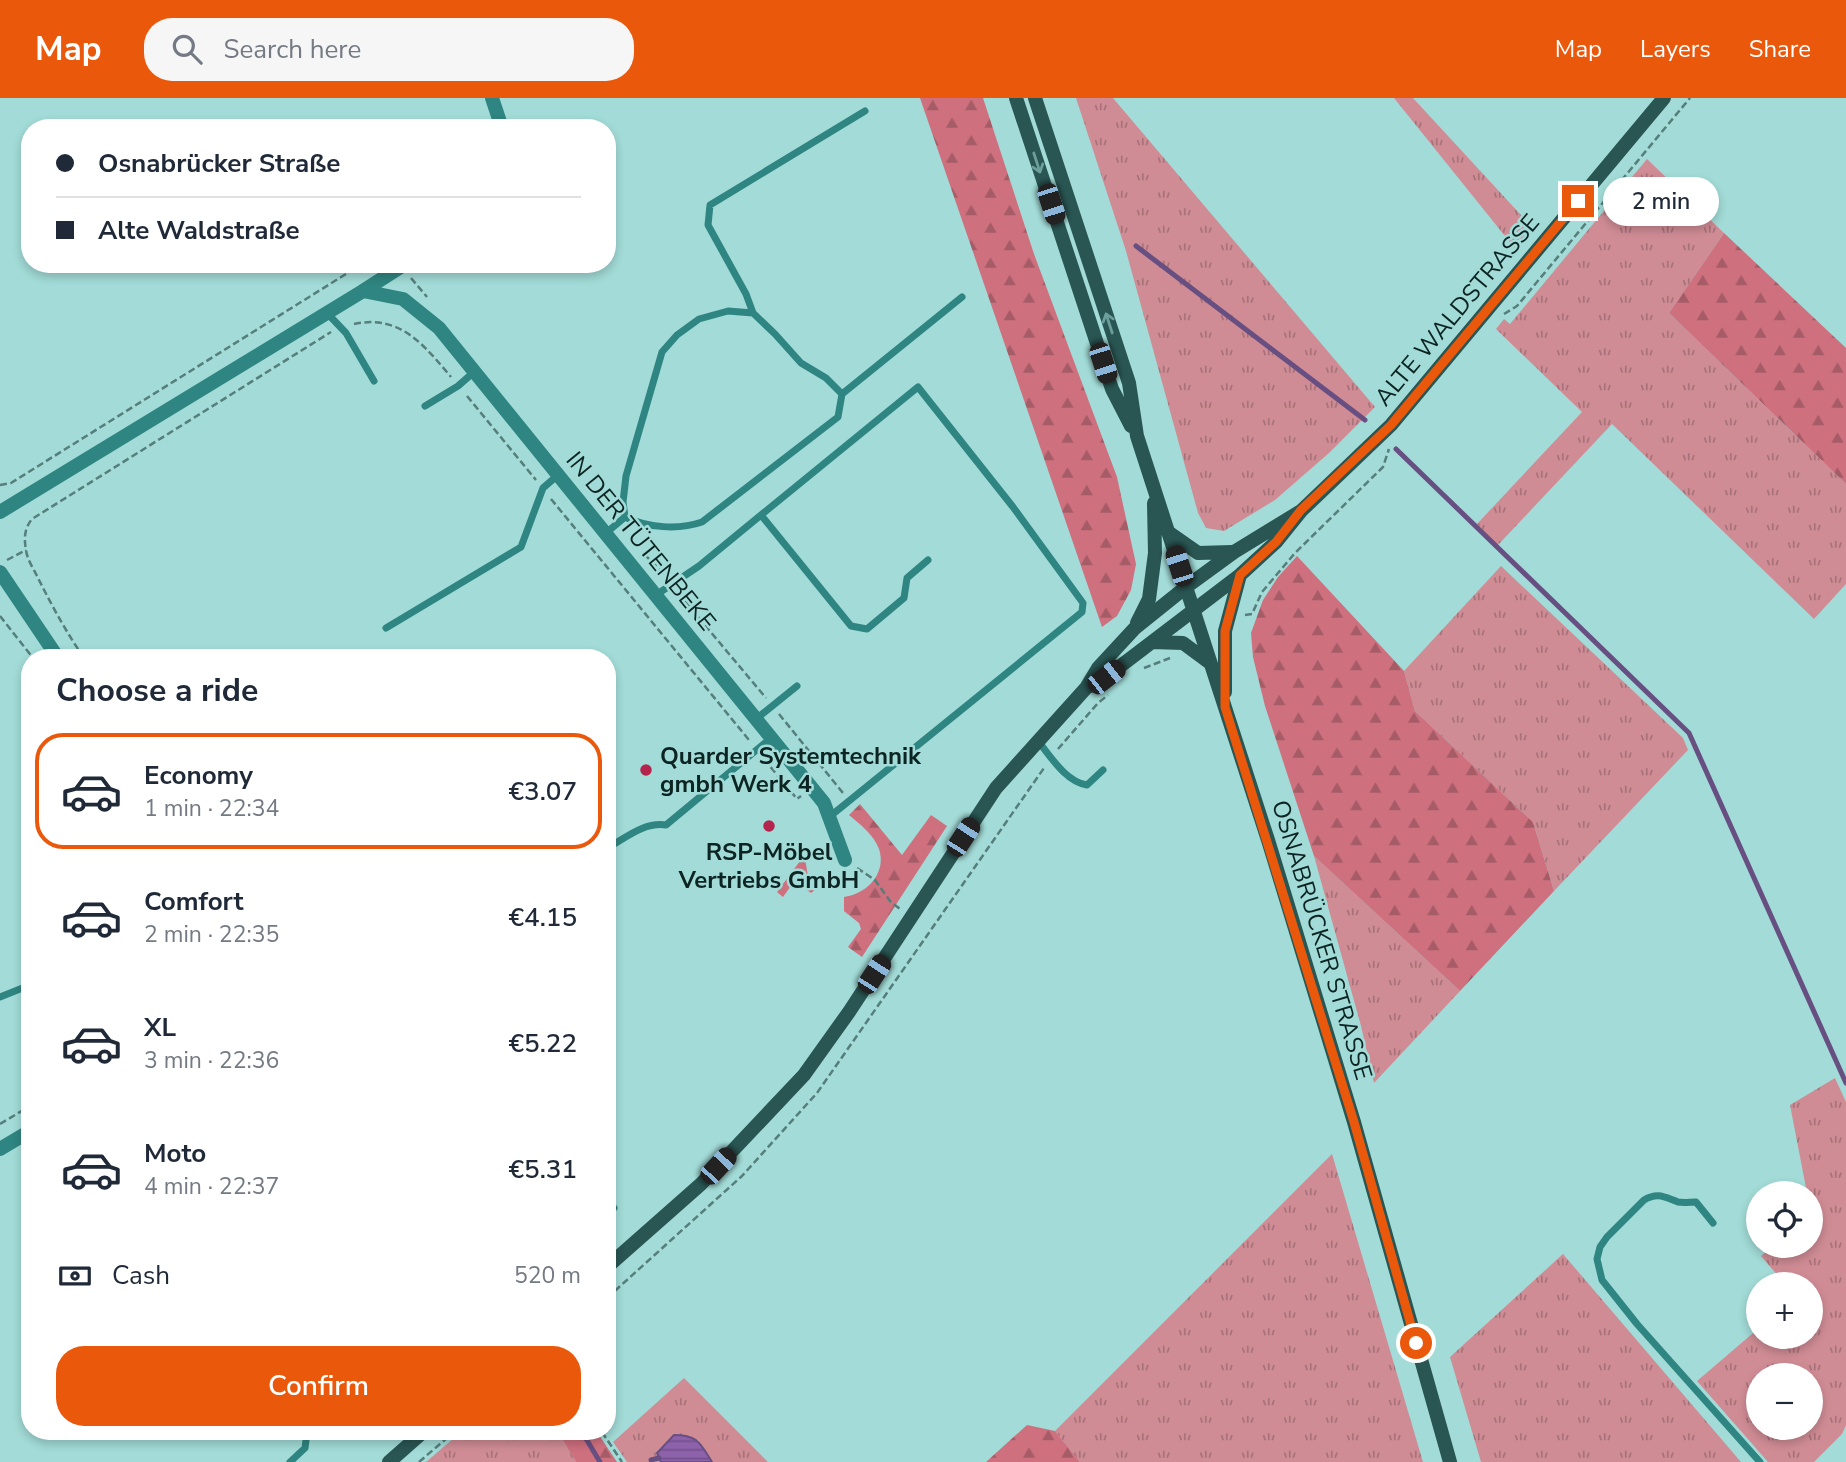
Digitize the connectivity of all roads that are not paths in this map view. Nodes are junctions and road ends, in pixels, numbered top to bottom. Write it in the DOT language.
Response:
graph roads {
  1 [pos="492,98"];
  2 [pos="1016,98"];
  3 [pos="1035,98"];
  4 [pos="1664,98"];
  5 [pos="866,111"];
  6 [pos="499,119"];
  7 [pos="391,273"];
  8 [pos="363,291"];
  9 [pos="962,297"];
  10 [pos="327,313"];
  11 [pos="752,313"];
  12 [pos="474,372"];
  13 [pos="374,381"];
  14 [pos="842,394"];
  15 [pos="425,406"];
  16 [pos="1137,436"];
  17 [pos="558,475"];
  18 [pos="1153,488"];
  19 [pos="1301,510"];
  20 [pos="0,512"];
  21 [pos="761,515"];
  22 [pos="625,517"];
  23 [pos="1168,532"];
  24 [pos="605,533"];
  25 [pos="1234,552"];
  26 [pos="928,561"];
  27 [pos="0,572"];
  28 [pos="1240,575"];
  29 [pos="1186,587"];
  30 [pos="655,595"];
  31 [pos="1193,609"];
  32 [pos="386,628"];
  33 [pos="1135,628"];
  34 [pos="1152,642"];
  35 [pos="52,649"];
  36 [pos="1211,663"];
  37 [pos="797,686"];
  38 [pos="1086,688"];
  39 [pos="1225,707"];
  40 [pos="756,719"];
  41 [pos="771,738"];
  42 [pos="1038,741"];
  43 [pos="1103,770"];
  44 [pos="828,818"];
  45 [pos="616,844"];
  46 [pos="845,860"];
  47 [pos="21,989"];
  48 [pos="0,997"];
  49 [pos="21,1136"];
  50 [pos="0,1149"];
  51 [pos="1713,1223"];
  52 [pos="616,1259"];
  53 [pos="306,1440"];
  54 [pos="414,1440"];
  55 [pos="290,1462"];
  56 [pos="389,1462"];
  57 [pos="1450,1462"];
  58 [pos="1760,1462"];
  1 -- 6 [label="street"];
  2 -- 16 [label="main road, OSNABRÜCKER STRASSE, one-way"];
  16 -- 3 [label="main road, OSNABRÜCKER STRASSE, one-way"];
  4 -- 19 [label="main road, ALTE WALDSTRASSE"];
  5 -- 11 [label="lane"];
  7 -- 8 [label="street"];
  8 -- 10 [label="street"];
  8 -- 12 [label="street, IN DER TÜTENBEKE"];
  9 -- 14 [label="lane"];
  10 -- 13 [label="lane"];
  10 -- 20 [label="street"];
  11 -- 14 [label="lane"];
  11 -- 22 [label="lane"];
  12 -- 15 [label="lane"];
  12 -- 17 [label="street, IN DER TÜTENBEKE"];
  14 -- 22 [label="lane"];
  16 -- 18 [label="main road, OSNABRÜCKER STRASSE"];
  17 -- 24 [label="street, IN DER TÜTENBEKE"];
  17 -- 32 [label="lane"];
  18 -- 23 [label="main road, OSNABRÜCKER STRASSE"];
  18 -- 33 [label="main road"];
  19 -- 25 [label="main road, ALTE WALDSTRASSE"];
  19 -- 28 [label="main road, ALTE WALDSTRASSE"];
  21 -- 26 [label="lane"];
  21 -- 30 [label="lane"];
  21 -- 44 [label="lane"];
  22 -- 24 [label="lane"];
  23 -- 25 [label="main road"];
  23 -- 29 [label="main road, OSNABRÜCKER STRASSE"];
  24 -- 30 [label="street, IN DER TÜTENBEKE"];
  25 -- 29 [label="main road, ALTE WALDSTRASSE"];
  27 -- 35 [label="street"];
  28 -- 31 [label="main road, ALTE WALDSTRASSE"];
  28 -- 39 [label="main road"];
  29 -- 31 [label="main road, OSNABRÜCKER STRASSE"];
  29 -- 33 [label="main road, ALTE WALDSTRASSE"];
  30 -- 40 [label="street, IN DER TÜTENBEKE"];
  31 -- 34 [label="main road, ALTE WALDSTRASSE"];
  31 -- 36 [label="main road, OSNABRÜCKER STRASSE"];
  33 -- 38 [label="main road, ALTE WALDSTRASSE"];
  34 -- 36 [label="main road"];
  34 -- 38 [label="main road, ALTE WALDSTRASSE"];
  36 -- 39 [label="main road, OSNABRÜCKER STRASSE"];
  37 -- 40 [label="lane"];
  38 -- 42 [label="main road, ALTE WALDSTRASSE"];
  39 -- 57 [label="main road, OSNABRÜCKER STRASSE"];
  40 -- 41 [label="street, IN DER TÜTENBEKE"];
  41 -- 44 [label="street, IN DER TÜTENBEKE"];
  41 -- 45 [label="lane"];
  42 -- 43 [label="lane"];
  42 -- 52 [label="main road, ALTE WALDSTRASSE"];
  44 -- 46 [label="street, IN DER TÜTENBEKE"];
  47 -- 48 [label="lane"];
  49 -- 50 [label="street"];
  51 -- 58 [label="lane"];
  53 -- 55 [label="lane"];
  54 -- 56 [label="main road"];
}
